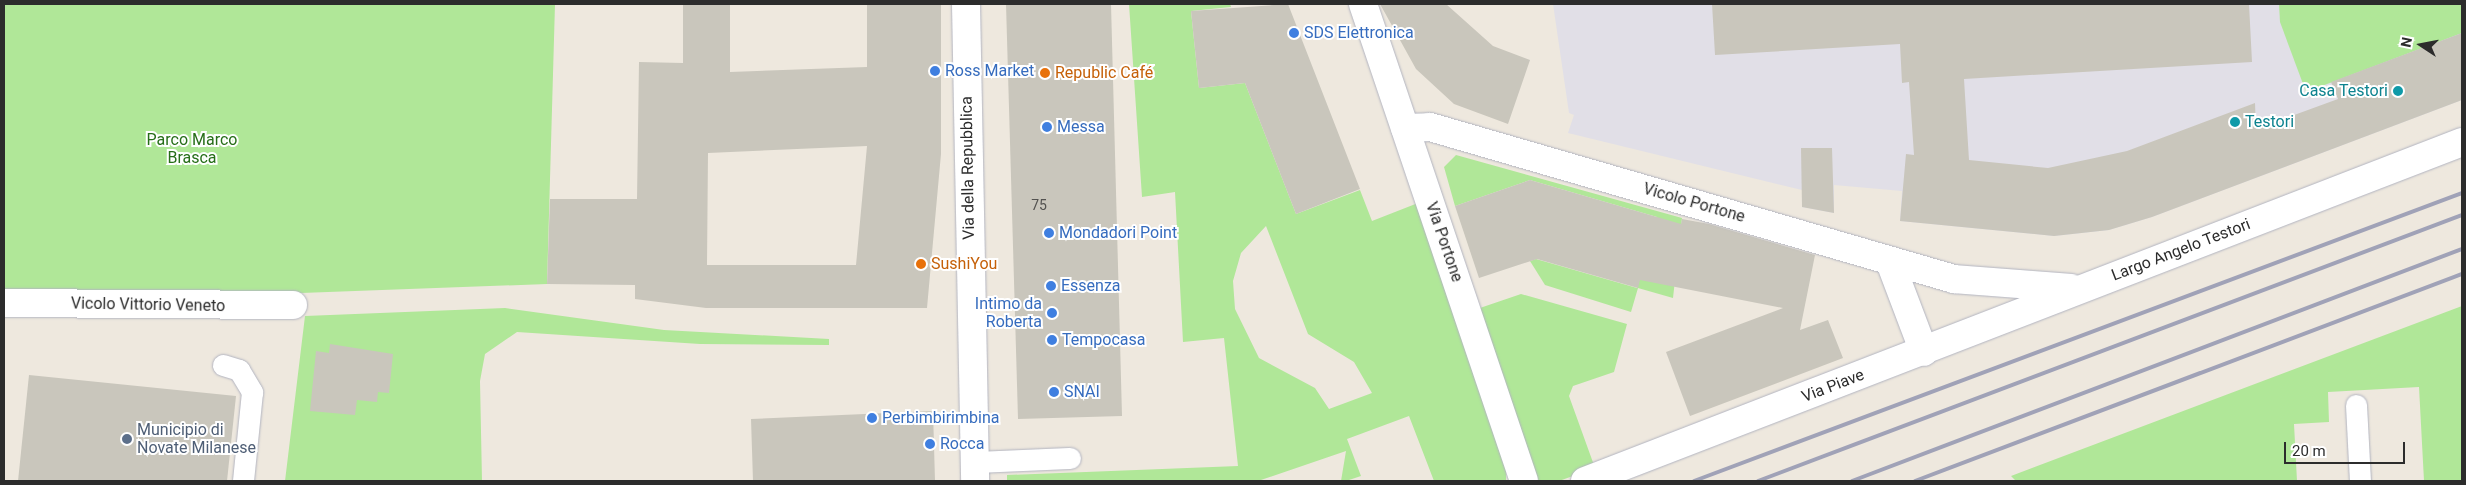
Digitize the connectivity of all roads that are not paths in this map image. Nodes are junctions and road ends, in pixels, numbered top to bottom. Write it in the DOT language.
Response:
graph roads {
  1 [pos="966,4"];
  2 [pos="1363,4"];
  3 [pos="1405,128"];
  4 [pos="2462,142"];
  5 [pos="1890,262"];
  6 [pos="2080,289"];
  7 [pos="4,303"];
  8 [pos="293,305"];
  9 [pos="1924,352"];
  10 [pos="223,364"];
  11 [pos="2356,406"];
  12 [pos="1070,458"];
  13 [pos="975,472"];
  14 [pos="243,481"];
  15 [pos="1524,481"];
  16 [pos="1585,481"];
  17 [pos="2360,481"];
  1 -- 13 [label="street, Via della Repubblica"];
  2 -- 3 [label="street, Via Portone"];
  3 -- 5 [label="street, Vicolo Portone"];
  3 -- 15 [label="street, Via Portone"];
  4 -- 6 [label="street, Largo Angelo Testori"];
  5 -- 6 [label="street, Largo Angelo Testori"];
  5 -- 9 [label="street"];
  6 -- 9 [label="street, Via Piave"];
  7 -- 8 [label="street, Vicolo Vittorio Veneto"];
  9 -- 16 [label="street, Via Piave"];
  10 -- 14 [label="lane"];
  11 -- 17 [label="lane"];
  12 -- 13 [label="lane"];
}
